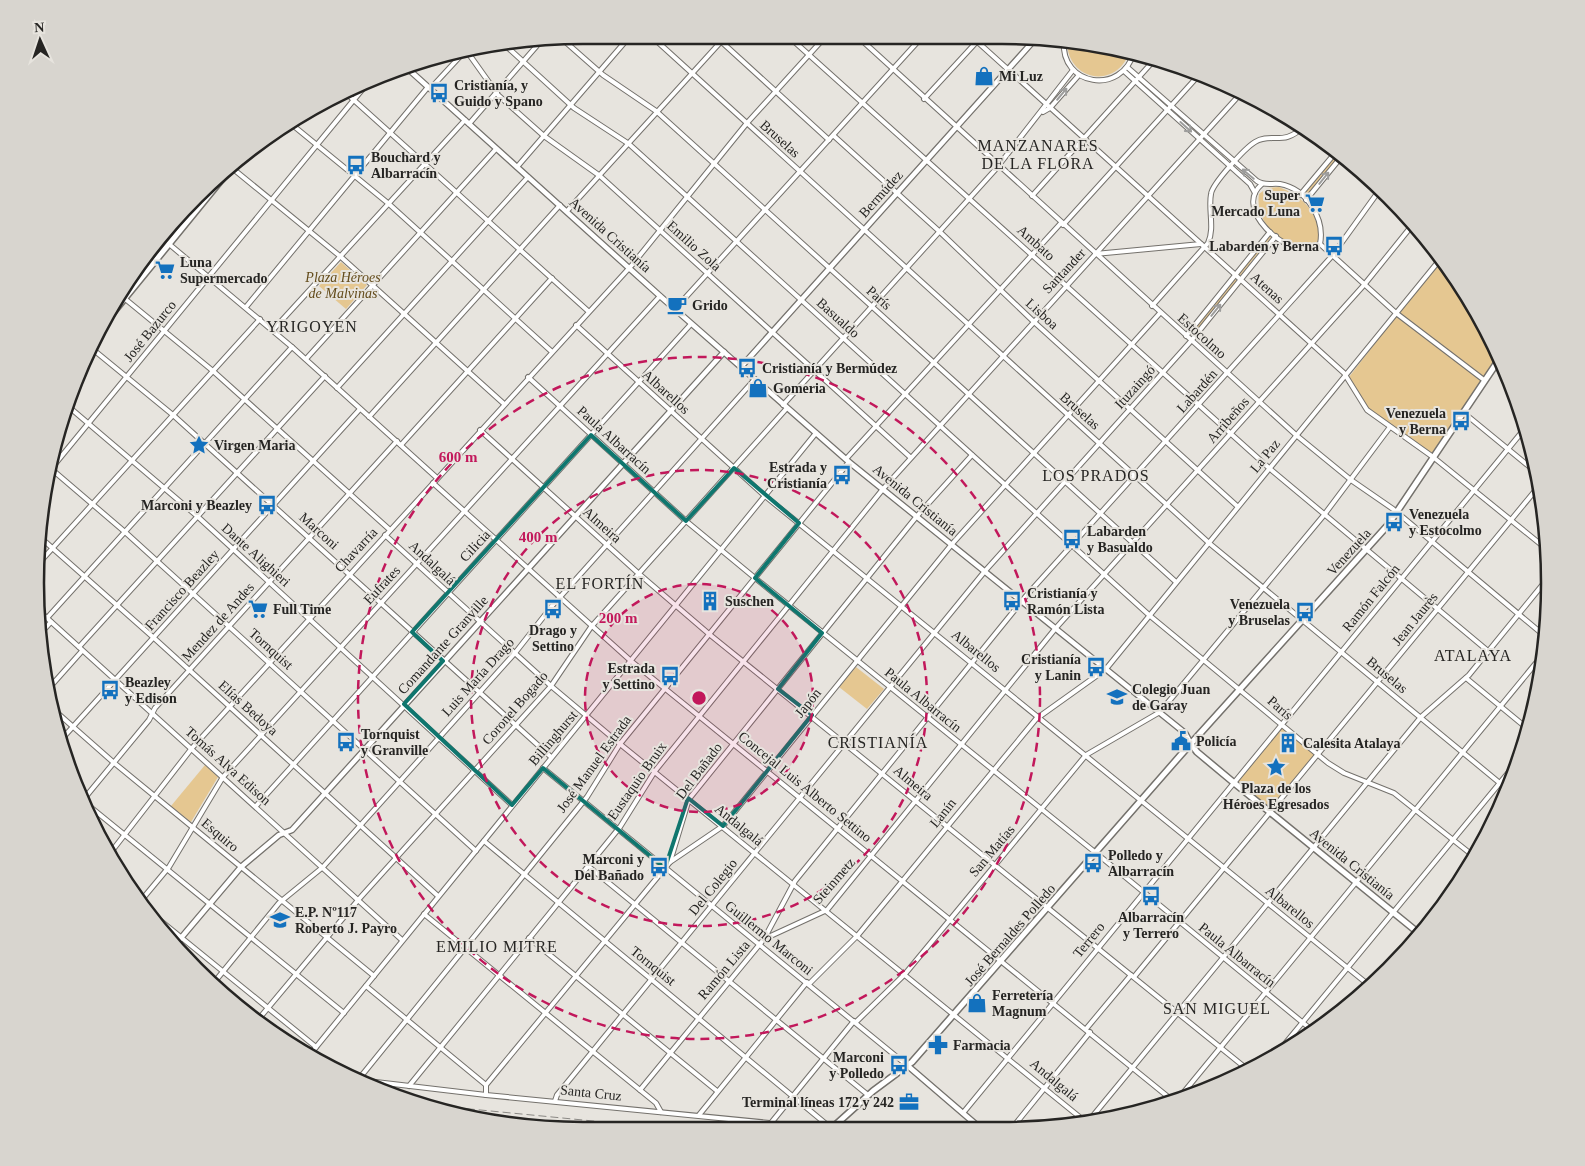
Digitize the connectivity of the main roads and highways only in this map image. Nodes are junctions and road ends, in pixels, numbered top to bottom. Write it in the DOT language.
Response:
graph roads {
  1 [pos="207,197"];
  2 [pos="130,290"];
  3 [pos="1495,365"];
  4 [pos="1191,744"];
  5 [pos="1415,930"];
  6 [pos="839,1122"];
  1 -- 2 [label="main road"];
  3 -- 4 [label="main road, Venezuela"];
  4 -- 5 [label="main road, Avenida Cristianía"];
  4 -- 6 [label="main road, José Bernaldes Polledo"];
}
